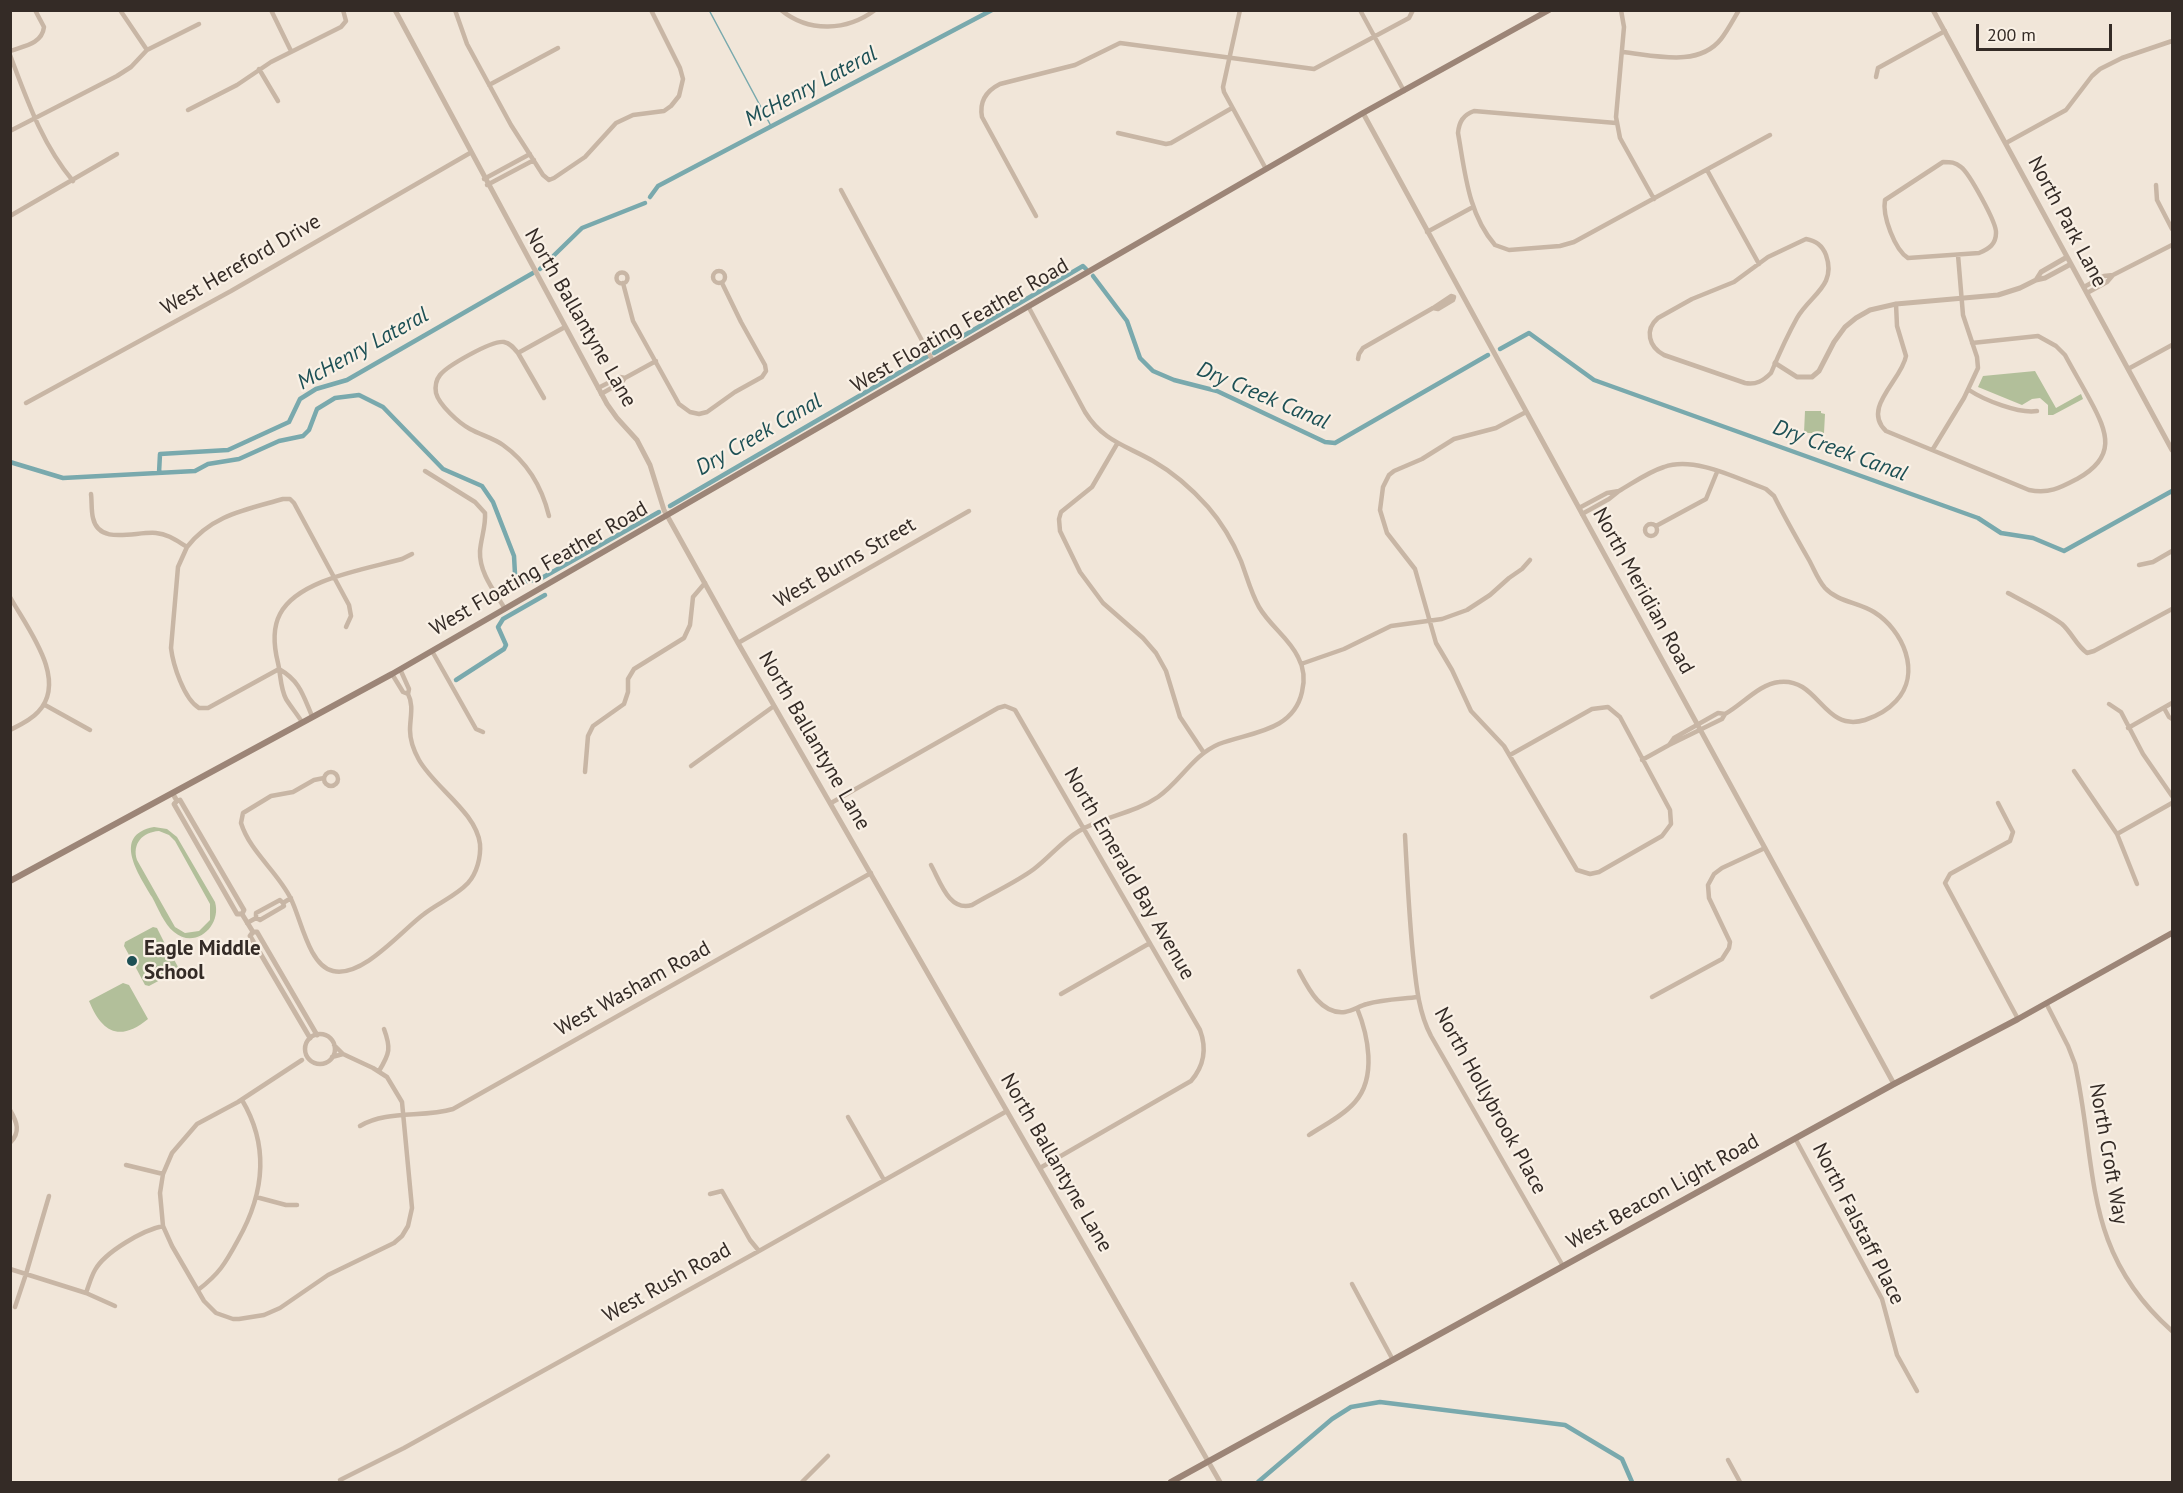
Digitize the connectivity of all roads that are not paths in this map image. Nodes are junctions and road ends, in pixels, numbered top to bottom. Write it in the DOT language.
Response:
graph roads {
  1 [pos="35,10"];
  2 [pos="120,10"];
  3 [pos="271,10"];
  4 [pos="343,10"];
  5 [pos="395,10"];
  6 [pos="455,10"];
  7 [pos="651,10"];
  8 [pos="781,10"];
  9 [pos="875,10"];
  10 [pos="1240,10"];
  11 [pos="1360,10"];
  12 [pos="1549,10"];
  13 [pos="1739,10"];
  14 [pos="1934,10"];
  15 [pos="1413,11"];
  16 [pos="1620,11"];
  17 [pos="199,24"];
  18 [pos="1945,31"];
  19 [pos="1375,37"];
  20 [pos="2172,41"];
  21 [pos="558,48"];
  22 [pos="147,50"];
  23 [pos="291,51"];
  24 [pos="1622,52"];
  25 [pos="10,53"];
  26 [pos="1229,58"];
  27 [pos="259,69"];
  28 [pos="1876,77"];
  29 [pos="489,85"];
  30 [pos="1404,90"];
  31 [pos="278,101"];
  32 [pos="1232,108"];
  33 [pos="188,110"];
  34 [pos="1363,113"];
  35 [pos="34,117"];
  36 [pos="1616,123"];
  37 [pos="10,131"];
  38 [pos="1118,133"];
  39 [pos="1770,135"];
  40 [pos="2006,143"];
  41 [pos="470,153"];
  42 [pos="117,154"];
  43 [pos="530,154"];
  44 [pos="534,160"];
  45 [pos="1266,169"];
  46 [pos="1707,170"];
  47 [pos="484,178"];
  48 [pos="73,181"];
  49 [pos="487,185"];
  50 [pos="2156,185"];
  51 [pos="841,190"];
  52 [pos="1654,199"];
  53 [pos="1473,207"];
  54 [pos="10,216"];
  55 [pos="1036,216"];
  56 [pos="2172,229"];
  57 [pos="1427,232"];
  58 [pos="2172,245"];
  59 [pos="1958,255"];
  60 [pos="2067,258"];
  61 [pos="1759,264"];
  62 [pos="2071,264"];
  63 [pos="2114,275"];
  64 [pos="2036,280"];
  65 [pos="623,283"];
  66 [pos="722,283"];
  67 [pos="2084,287"];
  68 [pos="1461,293"];
  69 [pos="2087,293"];
  70 [pos="1963,299"];
  71 [pos="1896,304"];
  72 [pos="1028,306"];
  73 [pos="565,327"];
  74 [pos="1972,343"];
  75 [pos="2172,345"];
  76 [pos="518,353"];
  77 [pos="1358,359"];
  78 [pos="656,361"];
  79 [pos="933,361"];
  80 [pos="1775,363"];
  81 [pos="2128,369"];
  82 [pos="1969,390"];
  83 [pos="599,391"];
  84 [pos="544,398"];
  85 [pos="26,403"];
  86 [pos="2037,411"];
  87 [pos="1526,412"];
  88 [pos="1117,444"];
  89 [pos="1933,449"];
  90 [pos="2172,450"];
  91 [pos="425,471"];
  92 [pos="1717,472"];
  93 [pos="91,494"];
  94 [pos="969,511"];
  95 [pos="1581,511"];
  96 [pos="667,515"];
  97 [pos="549,516"];
  98 [pos="1656,526"];
  99 [pos="187,547"];
  100 [pos="2172,551"];
  101 [pos="412,554"];
  102 [pos="1530,560"];
  103 [pos="2139,565"];
  104 [pos="334,578"];
  105 [pos="705,583"];
  106 [pos="2008,593"];
  107 [pos="10,597"];
  108 [pos="506,609"];
  109 [pos="2172,609"];
  110 [pos="1429,621"];
  111 [pos="346,627"];
  112 [pos="738,643"];
  113 [pos="432,651"];
  114 [pos="1301,664"];
  115 [pos="279,669"];
  116 [pos="400,669"];
  117 [pos="392,674"];
  118 [pos="408,694"];
  119 [pos="2172,703"];
  120 [pos="2109,704"];
  121 [pos="45,705"];
  122 [pos="774,706"];
  123 [pos="2164,708"];
  124 [pos="312,716"];
  125 [pos="2172,719"];
  126 [pos="302,722"];
  127 [pos="1699,728"];
  128 [pos="2128,728"];
  129 [pos="10,730"];
  130 [pos="90,730"];
  131 [pos="483,732"];
  132 [pos="1204,753"];
  133 [pos="1510,755"];
  134 [pos="1642,760"];
  135 [pos="691,766"];
  136 [pos="2074,771"];
  137 [pos="585,772"];
  138 [pos="324,778"];
  139 [pos="2172,796"];
  140 [pos="175,798"];
  141 [pos="1998,802"];
  142 [pos="831,803"];
  143 [pos="2172,803"];
  144 [pos="1084,828"];
  145 [pos="2116,834"];
  146 [pos="1405,835"];
  147 [pos="1765,848"];
  148 [pos="930,865"];
  149 [pos="871,873"];
  150 [pos="10,881"];
  151 [pos="2137,884"];
  152 [pos="291,898"];
  153 [pos="247,923"];
  154 [pos="252,932"];
  155 [pos="2172,933"];
  156 [pos="1150,943"];
  157 [pos="1299,971"];
  158 [pos="1061,994"];
  159 [pos="1418,997"];
  160 [pos="1652,997"];
  161 [pos="2046,1003"];
  162 [pos="1357,1008"];
  163 [pos="2018,1018"];
  164 [pos="384,1029"];
  165 [pos="317,1035"];
  166 [pos="310,1038"];
  167 [pos="334,1045"];
  168 [pos="305,1053"];
  169 [pos="343,1054"];
  170 [pos="332,1057"];
  171 [pos="302,1060"];
  172 [pos="310,1061"];
  173 [pos="379,1071"];
  174 [pos="1894,1084"];
  175 [pos="242,1100"];
  176 [pos="10,1110"];
  177 [pos="1007,1111"];
  178 [pos="404,1116"];
  179 [pos="848,1117"];
  180 [pos="360,1125"];
  181 [pos="1309,1135"];
  182 [pos="1795,1138"];
  183 [pos="10,1143"];
  184 [pos="126,1165"];
  185 [pos="1040,1168"];
  186 [pos="163,1174"];
  187 [pos="884,1180"];
  188 [pos="710,1194"];
  189 [pos="49,1196"];
  190 [pos="256,1197"];
  191 [pos="297,1205"];
  192 [pos="163,1226"];
  193 [pos="759,1251"];
  194 [pos="1563,1266"];
  195 [pos="10,1269"];
  196 [pos="26,1274"];
  197 [pos="1352,1284"];
  198 [pos="198,1290"];
  199 [pos="86,1293"];
  200 [pos="115,1306"];
  201 [pos="15,1307"];
  202 [pos="2172,1331"];
  203 [pos="1393,1360"];
  204 [pos="1917,1391"];
  205 [pos="828,1456"];
  206 [pos="1728,1460"];
  207 [pos="1208,1462"];
  208 [pos="340,1480"];
  209 [pos="802,1482"];
  210 [pos="1171,1482"];
  211 [pos="1220,1482"];
  212 [pos="1740,1482"];
  1 -- 25 [label="street"];
  2 -- 22 [label="street"];
  3 -- 23 [label="street"];
  4 -- 23 [label="street"];
  5 -- 41 [label="street, North Ballantyne Lane"];
  6 -- 29 [label="street"];
  7 -- 44 [label="street"];
  8 -- 9 [label="street"];
  10 -- 26 [label="street"];
  11 -- 19 [label="street"];
  12 -- 30 [label="main road, West Floating Feather Road"];
  13 -- 24 [label="street"];
  14 -- 18 [label="street, North Park Lane"];
  15 -- 19 [label="street"];
  16 -- 24 [label="street"];
  17 -- 22 [label="street"];
  18 -- 28 [label="street"];
  18 -- 40 [label="street, North Park Lane"];
  19 -- 26 [label="street"];
  19 -- 30 [label="street"];
  20 -- 40 [label="street"];
  21 -- 29 [label="street"];
  22 -- 35 [label="street"];
  23 -- 27 [label="street"];
  24 -- 36 [label="street"];
  25 -- 35 [label="street"];
  26 -- 32 [label="street"];
  26 -- 55 [label="street"];
  27 -- 31 [label="street"];
  27 -- 33 [label="street"];
  29 -- 43 [label="street"];
  30 -- 34 [label="main road, West Floating Feather Road"];
  32 -- 38 [label="street"];
  32 -- 45 [label="street"];
  34 -- 45 [label="main road, West Floating Feather Road"];
  34 -- 57 [label="street, North Meridian Road"];
  35 -- 37 [label="street"];
  35 -- 48 [label="street"];
  36 -- 52 [label="street"];
  36 -- 53 [label="street"];
  39 -- 46 [label="street"];
  40 -- 60 [label="street, North Park Lane"];
  41 -- 47 [label="street, North Ballantyne Lane"];
  41 -- 85 [label="street, West Hereford Drive"];
  42 -- 48 [label="street"];
  43 -- 44 [label="street"];
  43 -- 47 [label="street"];
  44 -- 49 [label="street"];
  45 -- 72 [label="main road, West Floating Feather Road"];
  46 -- 52 [label="street"];
  46 -- 61 [label="street"];
  47 -- 49 [label="street, North Ballantyne Lane"];
  48 -- 54 [label="street"];
  49 -- 73 [label="street, North Ballantyne Lane"];
  50 -- 56 [label="street"];
  51 -- 79 [label="street"];
  52 -- 53 [label="street"];
  53 -- 57 [label="street"];
  57 -- 68 [label="street, North Meridian Road"];
  58 -- 63 [label="street"];
  59 -- 59 [label="street"];
  59 -- 70 [label="street"];
  60 -- 62 [label="street, North Park Lane"];
  60 -- 64 [label="street"];
  61 -- 80 [label="street"];
  61 -- 80 [label="street"];
  62 -- 64 [label="street"];
  62 -- 67 [label="street, North Park Lane"];
  63 -- 67 [label="street"];
  63 -- 69 [label="street"];
  64 -- 70 [label="street"];
  65 -- 78 [label="street"];
  66 -- 78 [label="street"];
  67 -- 69 [label="street, North Park Lane"];
  68 -- 77 [label="street"];
  68 -- 87 [label="street, North Meridian Road"];
  69 -- 81 [label="street, North Park Lane"];
  70 -- 71 [label="street"];
  70 -- 74 [label="street"];
  71 -- 80 [label="street"];
  71 -- 89 [label="street"];
  72 -- 79 [label="main road, West Floating Feather Road"];
  72 -- 88 [label="street"];
  73 -- 76 [label="street"];
  73 -- 83 [label="street, North Ballantyne Lane"];
  74 -- 82 [label="street"];
  74 -- 89 [label="street"];
  75 -- 81 [label="street"];
  76 -- 84 [label="street"];
  76 -- 97 [label="street"];
  78 -- 83 [label="street"];
  79 -- 96 [label="main road, West Floating Feather Road"];
  81 -- 90 [label="street, North Park Lane"];
  82 -- 86 [label="street"];
  82 -- 89 [label="street"];
  83 -- 96 [label="street, North Ballantyne Lane"];
  87 -- 95 [label="street, North Meridian Road"];
  87 -- 110 [label="street"];
  88 -- 114 [label="street"];
  88 -- 132 [label="street"];
  91 -- 108 [label="street"];
  92 -- 95 [label="street"];
  92 -- 98 [label="street"];
  92 -- 127 [label="street"];
  93 -- 99 [label="street"];
  94 -- 112 [label="street, West Burns Street"];
  95 -- 127 [label="street, North Meridian Road"];
  96 -- 105 [label="street, North Ballantyne Lane"];
  96 -- 108 [label="main road, West Floating Feather Road"];
  99 -- 104 [label="street"];
  99 -- 115 [label="street"];
  100 -- 103 [label="street"];
  101 -- 104 [label="street"];
  102 -- 110 [label="street"];
  104 -- 111 [label="street"];
  104 -- 115 [label="street"];
  105 -- 112 [label="street, North Ballantyne Lane"];
  105 -- 137 [label="street"];
  106 -- 109 [label="street"];
  107 -- 121 [label="street"];
  108 -- 113 [label="main road, West Floating Feather Road"];
  110 -- 114 [label="street"];
  110 -- 133 [label="street"];
  112 -- 122 [label="street, North Ballantyne Lane"];
  113 -- 116 [label="main road, West Floating Feather Road"];
  113 -- 131 [label="street"];
  114 -- 132 [label="street"];
  115 -- 124 [label="street"];
  115 -- 126 [label="street"];
  116 -- 117 [label="main road, West Floating Feather Road"];
  116 -- 118 [label="street"];
  117 -- 118 [label="street"];
  117 -- 124 [label="main road, West Floating Feather Road"];
  118 -- 152 [label="street"];
  119 -- 123 [label="street"];
  120 -- 128 [label="street"];
  121 -- 129 [label="street"];
  121 -- 130 [label="street"];
  122 -- 135 [label="street"];
  122 -- 142 [label="street, North Ballantyne Lane"];
  123 -- 125 [label="street"];
  123 -- 128 [label="street"];
  124 -- 126 [label="main road, West Floating Feather Road"];
  126 -- 140 [label="main road, West Floating Feather Road"];
  127 -- 134 [label="street"];
  127 -- 147 [label="street, North Meridian Road"];
  128 -- 139 [label="street"];
  132 -- 144 [label="street"];
  133 -- 134 [label="street"];
  133 -- 134 [label="street"];
  136 -- 145 [label="street"];
  138 -- 152 [label="street"];
  140 -- 150 [label="main road, West Floating Feather Road"];
  140 -- 153 [label="street"];
  141 -- 163 [label="street"];
  142 -- 144 [label="street, North Emerald Bay Avenue"];
  142 -- 149 [label="street, North Ballantyne Lane"];
  143 -- 145 [label="street"];
  144 -- 148 [label="street"];
  144 -- 156 [label="street, North Emerald Bay Avenue"];
  145 -- 151 [label="street"];
  146 -- 159 [label="street, North Hollybrook Place"];
  147 -- 160 [label="street"];
  147 -- 174 [label="street, North Meridian Road"];
  149 -- 177 [label="street, North Ballantyne Lane"];
  149 -- 178 [label="street, West Washam Road"];
  152 -- 153 [label="street"];
  153 -- 154 [label="street"];
  154 -- 165 [label="street"];
  154 -- 166 [label="street"];
  155 -- 161 [label="main road, West Beacon Light Road"];
  156 -- 158 [label="street"];
  156 -- 185 [label="street, North Emerald Bay Avenue"];
  157 -- 162 [label="street"];
  159 -- 162 [label="street"];
  159 -- 194 [label="street, North Hollybrook Place"];
  161 -- 163 [label="main road, West Beacon Light Road"];
  161 -- 202 [label="street, North Croft Way"];
  162 -- 181 [label="street"];
  163 -- 174 [label="main road, West Beacon Light Road"];
  164 -- 173 [label="street"];
  165 -- 166 [label="street"];
  165 -- 167 [label="street"];
  166 -- 168 [label="street"];
  167 -- 169 [label="street"];
  167 -- 170 [label="street"];
  168 -- 171 [label="street"];
  168 -- 172 [label="street"];
  169 -- 170 [label="street"];
  169 -- 173 [label="street"];
  170 -- 172 [label="street"];
  171 -- 172 [label="street"];
  171 -- 175 [label="street"];
  173 -- 178 [label="street"];
  174 -- 182 [label="main road, West Beacon Light Road"];
  175 -- 186 [label="street"];
  175 -- 190 [label="street"];
  176 -- 183 [label="street"];
  177 -- 185 [label="street, North Ballantyne Lane"];
  177 -- 187 [label="street, West Rush Road"];
  178 -- 180 [label="street, West Washam Road"];
  178 -- 198 [label="street"];
  179 -- 187 [label="street"];
  182 -- 194 [label="main road, West Beacon Light Road"];
  182 -- 204 [label="street, North Falstaff Place"];
  184 -- 186 [label="street"];
  185 -- 207 [label="street, North Ballantyne Lane"];
  186 -- 192 [label="street"];
  187 -- 193 [label="street, West Rush Road"];
  188 -- 193 [label="street"];
  189 -- 196 [label="street"];
  190 -- 191 [label="street"];
  190 -- 198 [label="street"];
  192 -- 198 [label="street"];
  192 -- 199 [label="street"];
  193 -- 208 [label="street, West Rush Road"];
  194 -- 203 [label="main road, West Beacon Light Road"];
  195 -- 196 [label="street"];
  196 -- 199 [label="street"];
  196 -- 201 [label="street"];
  197 -- 203 [label="street"];
  199 -- 200 [label="street"];
  203 -- 207 [label="main road, West Beacon Light Road"];
  205 -- 209 [label="street"];
  206 -- 212 [label="street"];
  207 -- 210 [label="main road, West Beacon Light Road"];
  207 -- 211 [label="street, North Ballantyne Lane"];
}
